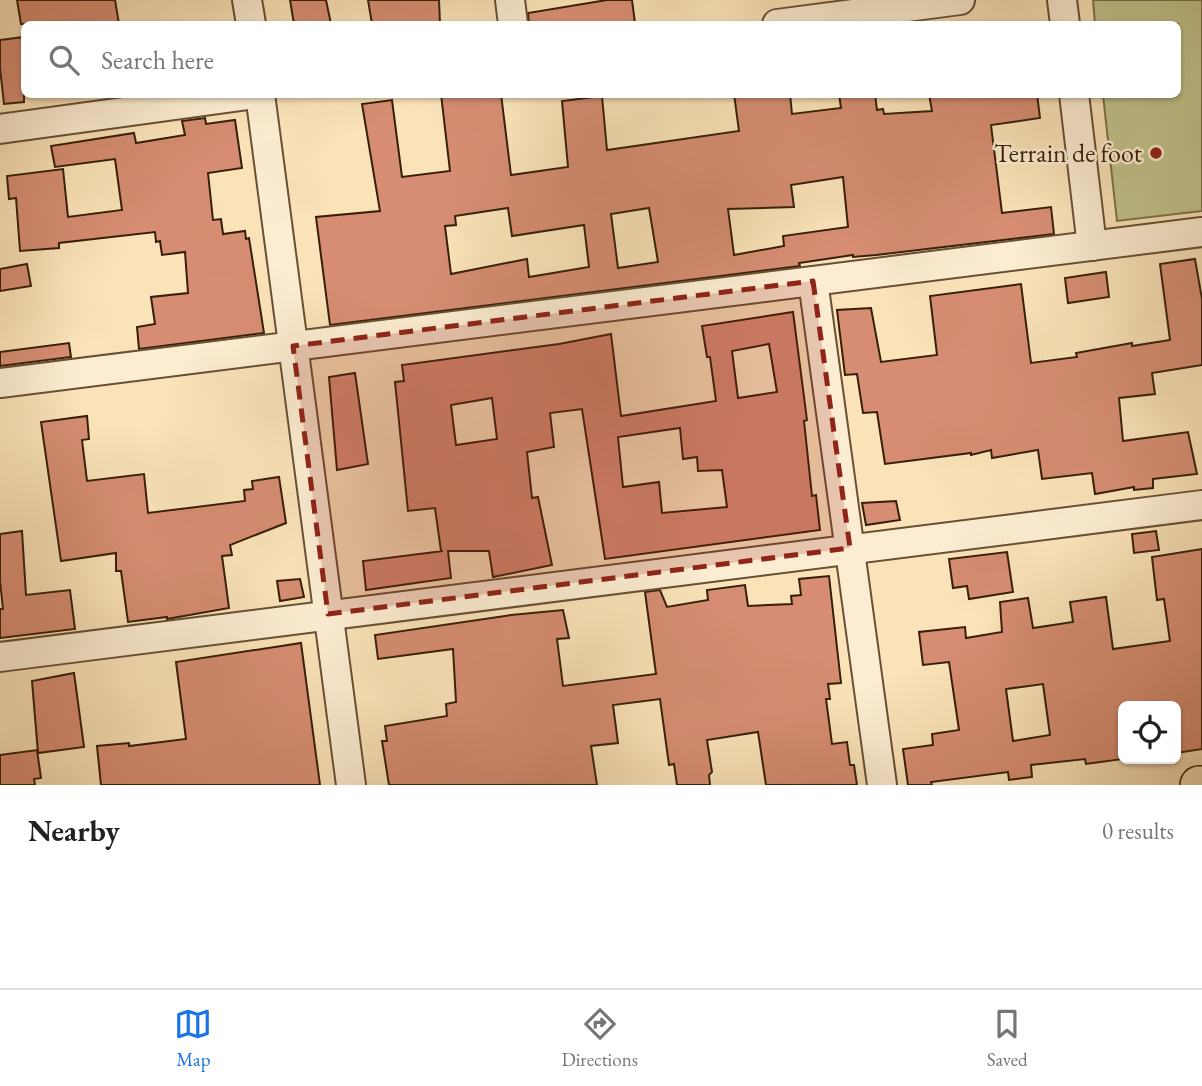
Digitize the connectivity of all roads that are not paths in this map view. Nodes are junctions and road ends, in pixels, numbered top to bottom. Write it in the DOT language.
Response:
graph roads {
  1 [pos="247,0"];
  2 [pos="509,0"];
  3 [pos="960,0"];
  4 [pos="1062,0"];
  5 [pos="250,21"];
  6 [pos="512,21"];
  7 [pos="800,21"];
  8 [pos="1065,21"];
  9 [pos="228,98"];
  10 [pos="258,98"];
  11 [pos="1074,98"];
  12 [pos="0,129"];
  13 [pos="1202,232"];
  14 [pos="1092,246"];
  15 [pos="813,281"];
  16 [pos="293,346"];
  17 [pos="0,383"];
  18 [pos="1202,505"];
  19 [pos="850,548"];
  20 [pos="328,614"];
  21 [pos="0,657"];
  22 [pos="351,785"];
  23 [pos="883,785"];
  1 -- 5 [label="street"];
  2 -- 6 [label="street"];
  3 -- 7 [label="street"];
  4 -- 8 [label="street"];
  9 -- 12 [label="street"];
  10 -- 16 [label="street"];
  11 -- 14 [label="street"];
  13 -- 14 [label="street"];
  14 -- 15 [label="street"];
  15 -- 16 [label="street"];
  15 -- 19 [label="street"];
  16 -- 17 [label="street"];
  16 -- 20 [label="street"];
  18 -- 19 [label="street"];
  19 -- 20 [label="street"];
  19 -- 23 [label="street"];
  20 -- 21 [label="street"];
  20 -- 22 [label="street"];
}
